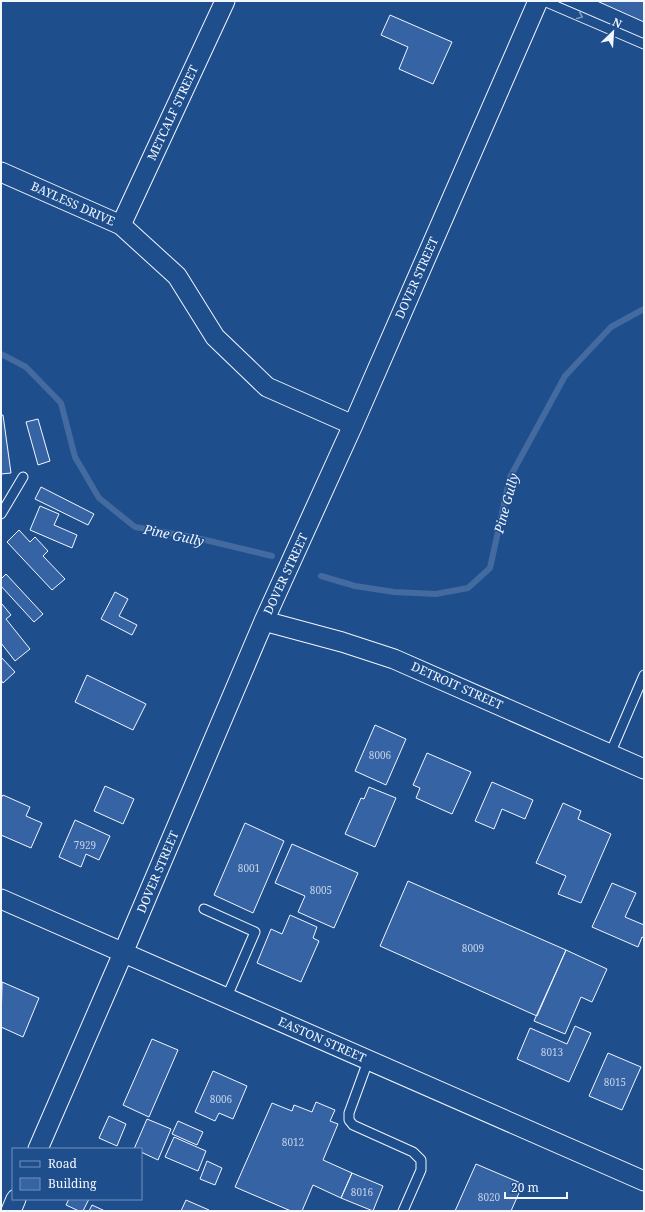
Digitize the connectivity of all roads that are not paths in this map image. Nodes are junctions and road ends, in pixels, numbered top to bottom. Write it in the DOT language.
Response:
graph roads {
  1 [pos="225,1"];
  2 [pos="538,1"];
  3 [pos="544,1"];
  4 [pos="644,44"];
  5 [pos="1,172"];
  6 [pos="121,225"];
  7 [pos="353,425"];
  8 [pos="23,477"];
  9 [pos="1,514"];
  10 [pos="264,621"];
  11 [pos="644,676"];
  12 [pos="610,754"];
  13 [pos="644,769"];
  14 [pos="1,899"];
  15 [pos="204,909"];
  16 [pos="123,953"];
  17 [pos="226,999"];
  18 [pos="368,1061"];
  19 [pos="38,1148"];
  20 [pos="644,1181"];
  21 [pos="16,1200"];
  22 [pos="11,1211"];
  23 [pos="403,1211"];
  1 -- 6 [label="street, METCALF STREET"];
  2 -- 7 [label="street, DOVER STREET"];
  3 -- 4 [label="lane, one-way"];
  5 -- 6 [label="street, BAYLESS DRIVE"];
  6 -- 7 [label="street, BAYLESS DRIVE"];
  7 -- 10 [label="street, DOVER STREET"];
  8 -- 9 [label="lane"];
  10 -- 12 [label="street, DETROIT STREET"];
  10 -- 16 [label="street, DOVER STREET"];
  11 -- 12 [label="lane"];
  12 -- 13 [label="street, DETROIT STREET"];
  14 -- 16 [label="street, EASTON STREET"];
  15 -- 17 [label="lane"];
  16 -- 17 [label="street, EASTON STREET"];
  16 -- 19 [label="street, DOVER STREET"];
  17 -- 18 [label="street, EASTON STREET"];
  18 -- 20 [label="street, EASTON STREET"];
  18 -- 23 [label="lane"];
  21 -- 22 [label="street"];
}
